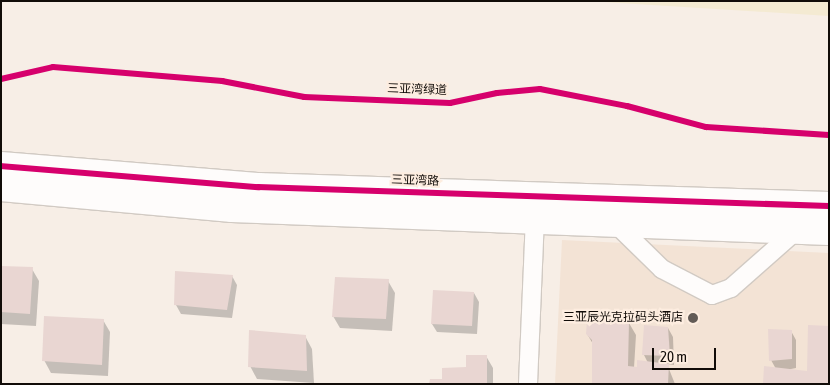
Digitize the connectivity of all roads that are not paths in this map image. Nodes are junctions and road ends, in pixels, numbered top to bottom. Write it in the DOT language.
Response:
graph roads {
  1 [pos="1,166"];
  2 [pos="1,187"];
  3 [pos="829,206"];
  4 [pos="535,219"];
  5 [pos="613,221"];
  6 [pos="799,228"];
  7 [pos="829,231"];
  8 [pos="528,384"];
  1 -- 3 [label="main road, 三亚湾路"];
  2 -- 4 [label="main road"];
  4 -- 5 [label="main road"];
  4 -- 8 [label="street"];
  5 -- 6 [label="main road"];
  5 -- 6 [label="street"];
  6 -- 7 [label="main road"];
}
